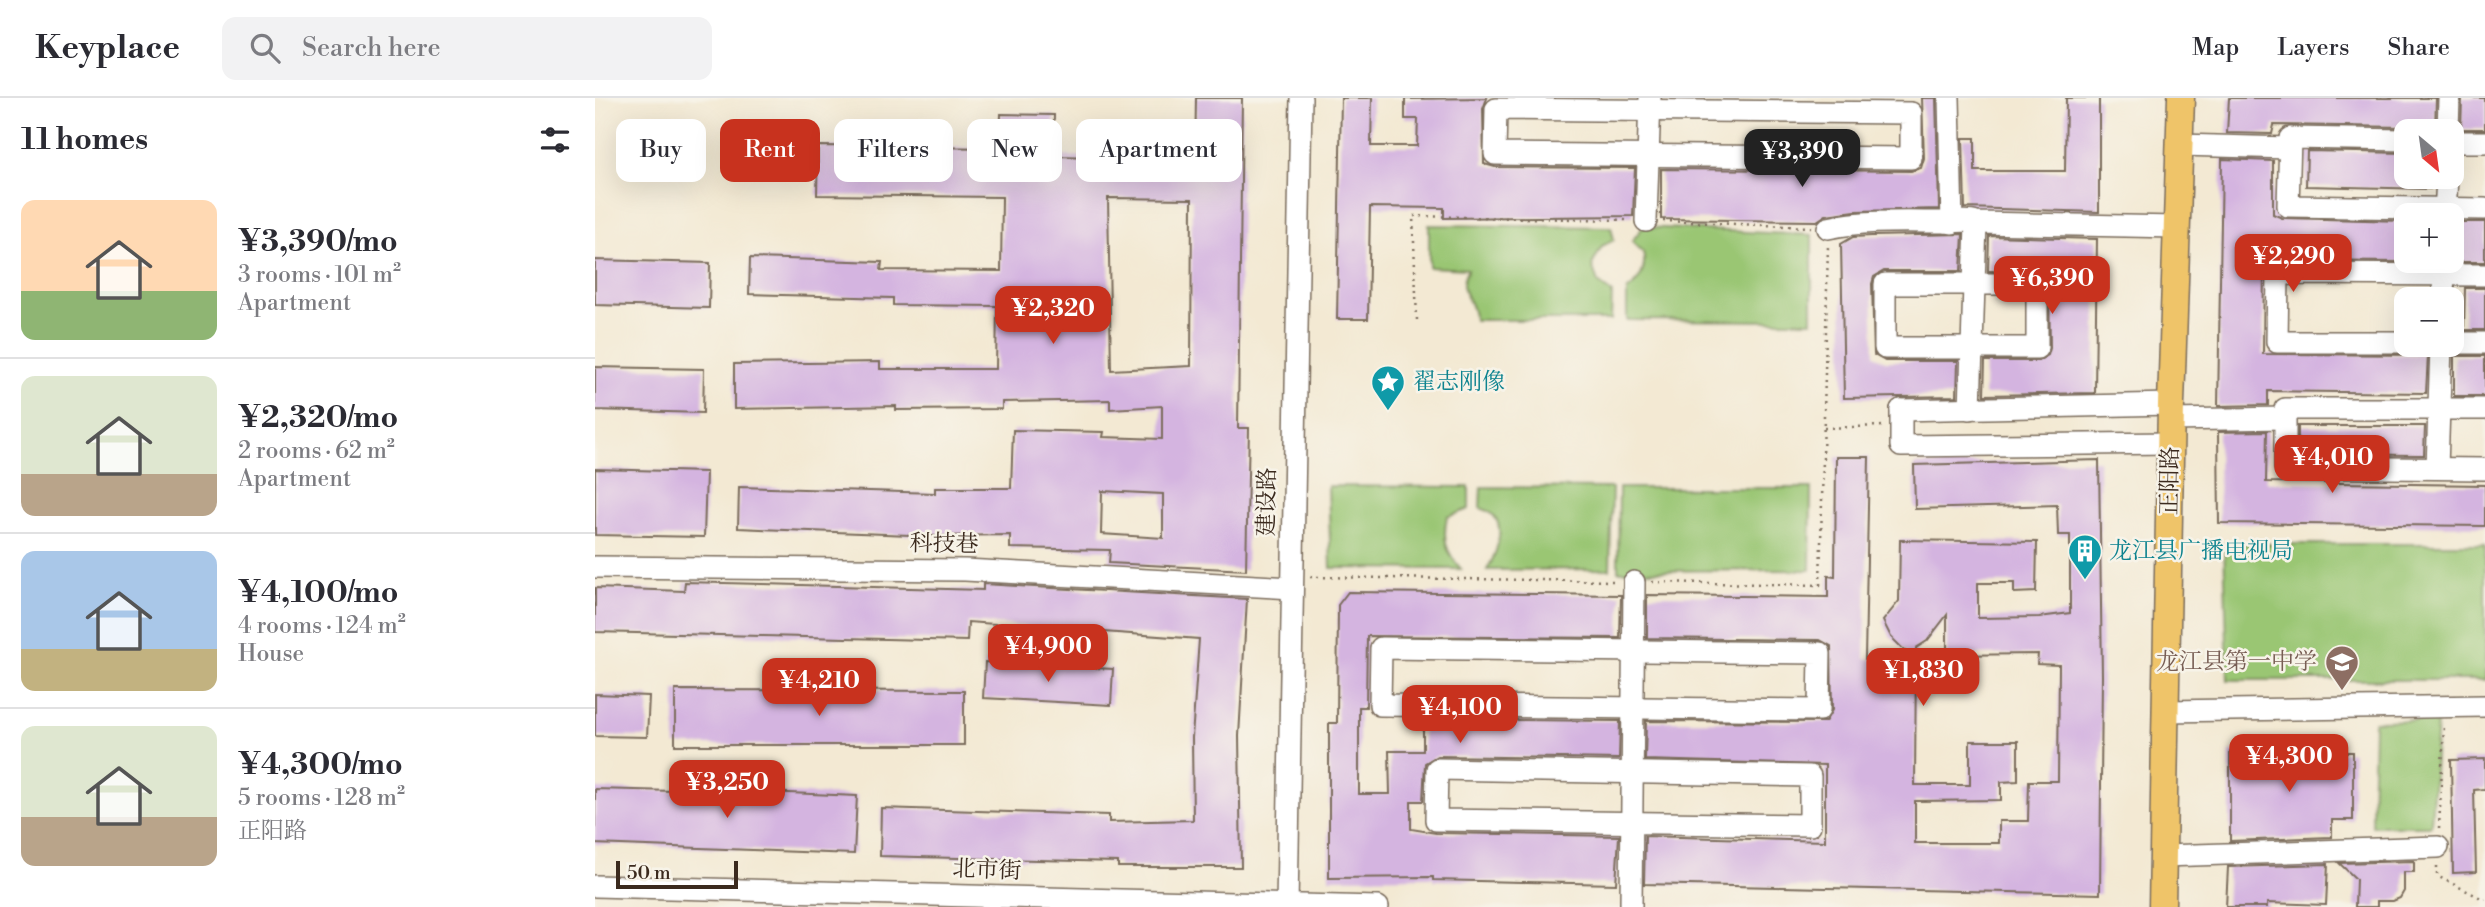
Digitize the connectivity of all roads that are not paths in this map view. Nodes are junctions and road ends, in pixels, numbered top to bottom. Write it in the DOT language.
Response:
graph roads {
  1 [pos="1301,98"];
  2 [pos="1949,98"];
  3 [pos="2181,98"];
  4 [pos="2449,98"];
  5 [pos="1650,104"];
  6 [pos="2448,119"];
  7 [pos="2394,141"];
  8 [pos="2464,142"];
  9 [pos="2485,142"];
  10 [pos="2180,145"];
  11 [pos="2290,148"];
  12 [pos="1650,156"];
  13 [pos="2485,209"];
  14 [pos="2394,210"];
  15 [pos="2464,211"];
  16 [pos="1647,220"];
  17 [pos="1952,223"];
  18 [pos="1976,223"];
  19 [pos="2177,227"];
  20 [pos="1828,228"];
  21 [pos="2394,270"];
  22 [pos="2464,271"];
  23 [pos="2485,275"];
  24 [pos="1974,284"];
  25 [pos="2394,342"];
  26 [pos="2464,343"];
  27 [pos="2485,343"];
  28 [pos="1973,348"];
  29 [pos="2441,357"];
  30 [pos="1970,409"];
  31 [pos="2440,409"];
  32 [pos="2485,409"];
  33 [pos="2285,418"];
  34 [pos="2171,422"];
  35 [pos="2437,468"];
  36 [pos="2485,469"];
  37 [pos="595,568"];
  38 [pos="1292,582"];
  39 [pos="1634,582"];
  40 [pos="1633,651"];
  41 [pos="2485,706"];
  42 [pos="1633,708"];
  43 [pos="2166,711"];
  44 [pos="1632,772"];
  45 [pos="1632,824"];
  46 [pos="2438,847"];
  47 [pos="2163,856"];
  48 [pos="595,886"];
  49 [pos="1287,906"];
  50 [pos="1378,907"];
  51 [pos="1631,907"];
  52 [pos="2162,907"];
  1 -- 38 [label="street, 建设路"];
  2 -- 17 [label="street"];
  3 -- 10 [label="main road, 正阳路"];
  4 -- 6 [label="street"];
  5 -- 12 [label="street"];
  5 -- 12 [label="street"];
  5 -- 12 [label="street"];
  7 -- 11 [label="street"];
  8 -- 9 [label="street"];
  10 -- 11 [label="street"];
  10 -- 19 [label="main road, 正阳路"];
  11 -- 14 [label="street"];
  12 -- 16 [label="street"];
  13 -- 15 [label="street"];
  17 -- 18 [label="street"];
  17 -- 20 [label="street"];
  18 -- 19 [label="street"];
  18 -- 24 [label="street"];
  19 -- 34 [label="main road, 正阳路"];
  21 -- 25 [label="street"];
  22 -- 23 [label="street"];
  24 -- 28 [label="street"];
  24 -- 28 [label="street"];
  24 -- 28 [label="street"];
  26 -- 27 [label="street"];
  28 -- 30 [label="street"];
  29 -- 31 [label="street"];
  30 -- 34 [label="street"];
  30 -- 34 [label="street"];
  31 -- 32 [label="street"];
  31 -- 33 [label="street"];
  31 -- 35 [label="street"];
  33 -- 34 [label="street"];
  33 -- 35 [label="street"];
  34 -- 43 [label="main road, 正阳路"];
  35 -- 36 [label="street"];
  37 -- 38 [label="street, 科技巷"];
  38 -- 49 [label="street, 建设路"];
  39 -- 40 [label="street"];
  40 -- 42 [label="street"];
  40 -- 42 [label="street"];
  40 -- 42 [label="street"];
  41 -- 43 [label="street"];
  42 -- 44 [label="street"];
  43 -- 47 [label="main road, 正阳路"];
  44 -- 45 [label="street"];
  44 -- 45 [label="street"];
  44 -- 45 [label="street"];
  45 -- 51 [label="street"];
  46 -- 47 [label="street"];
  47 -- 52 [label="main road, 正阳路"];
  48 -- 49 [label="street, 北市街"];
  49 -- 50 [label="street, 北市街"];
}
